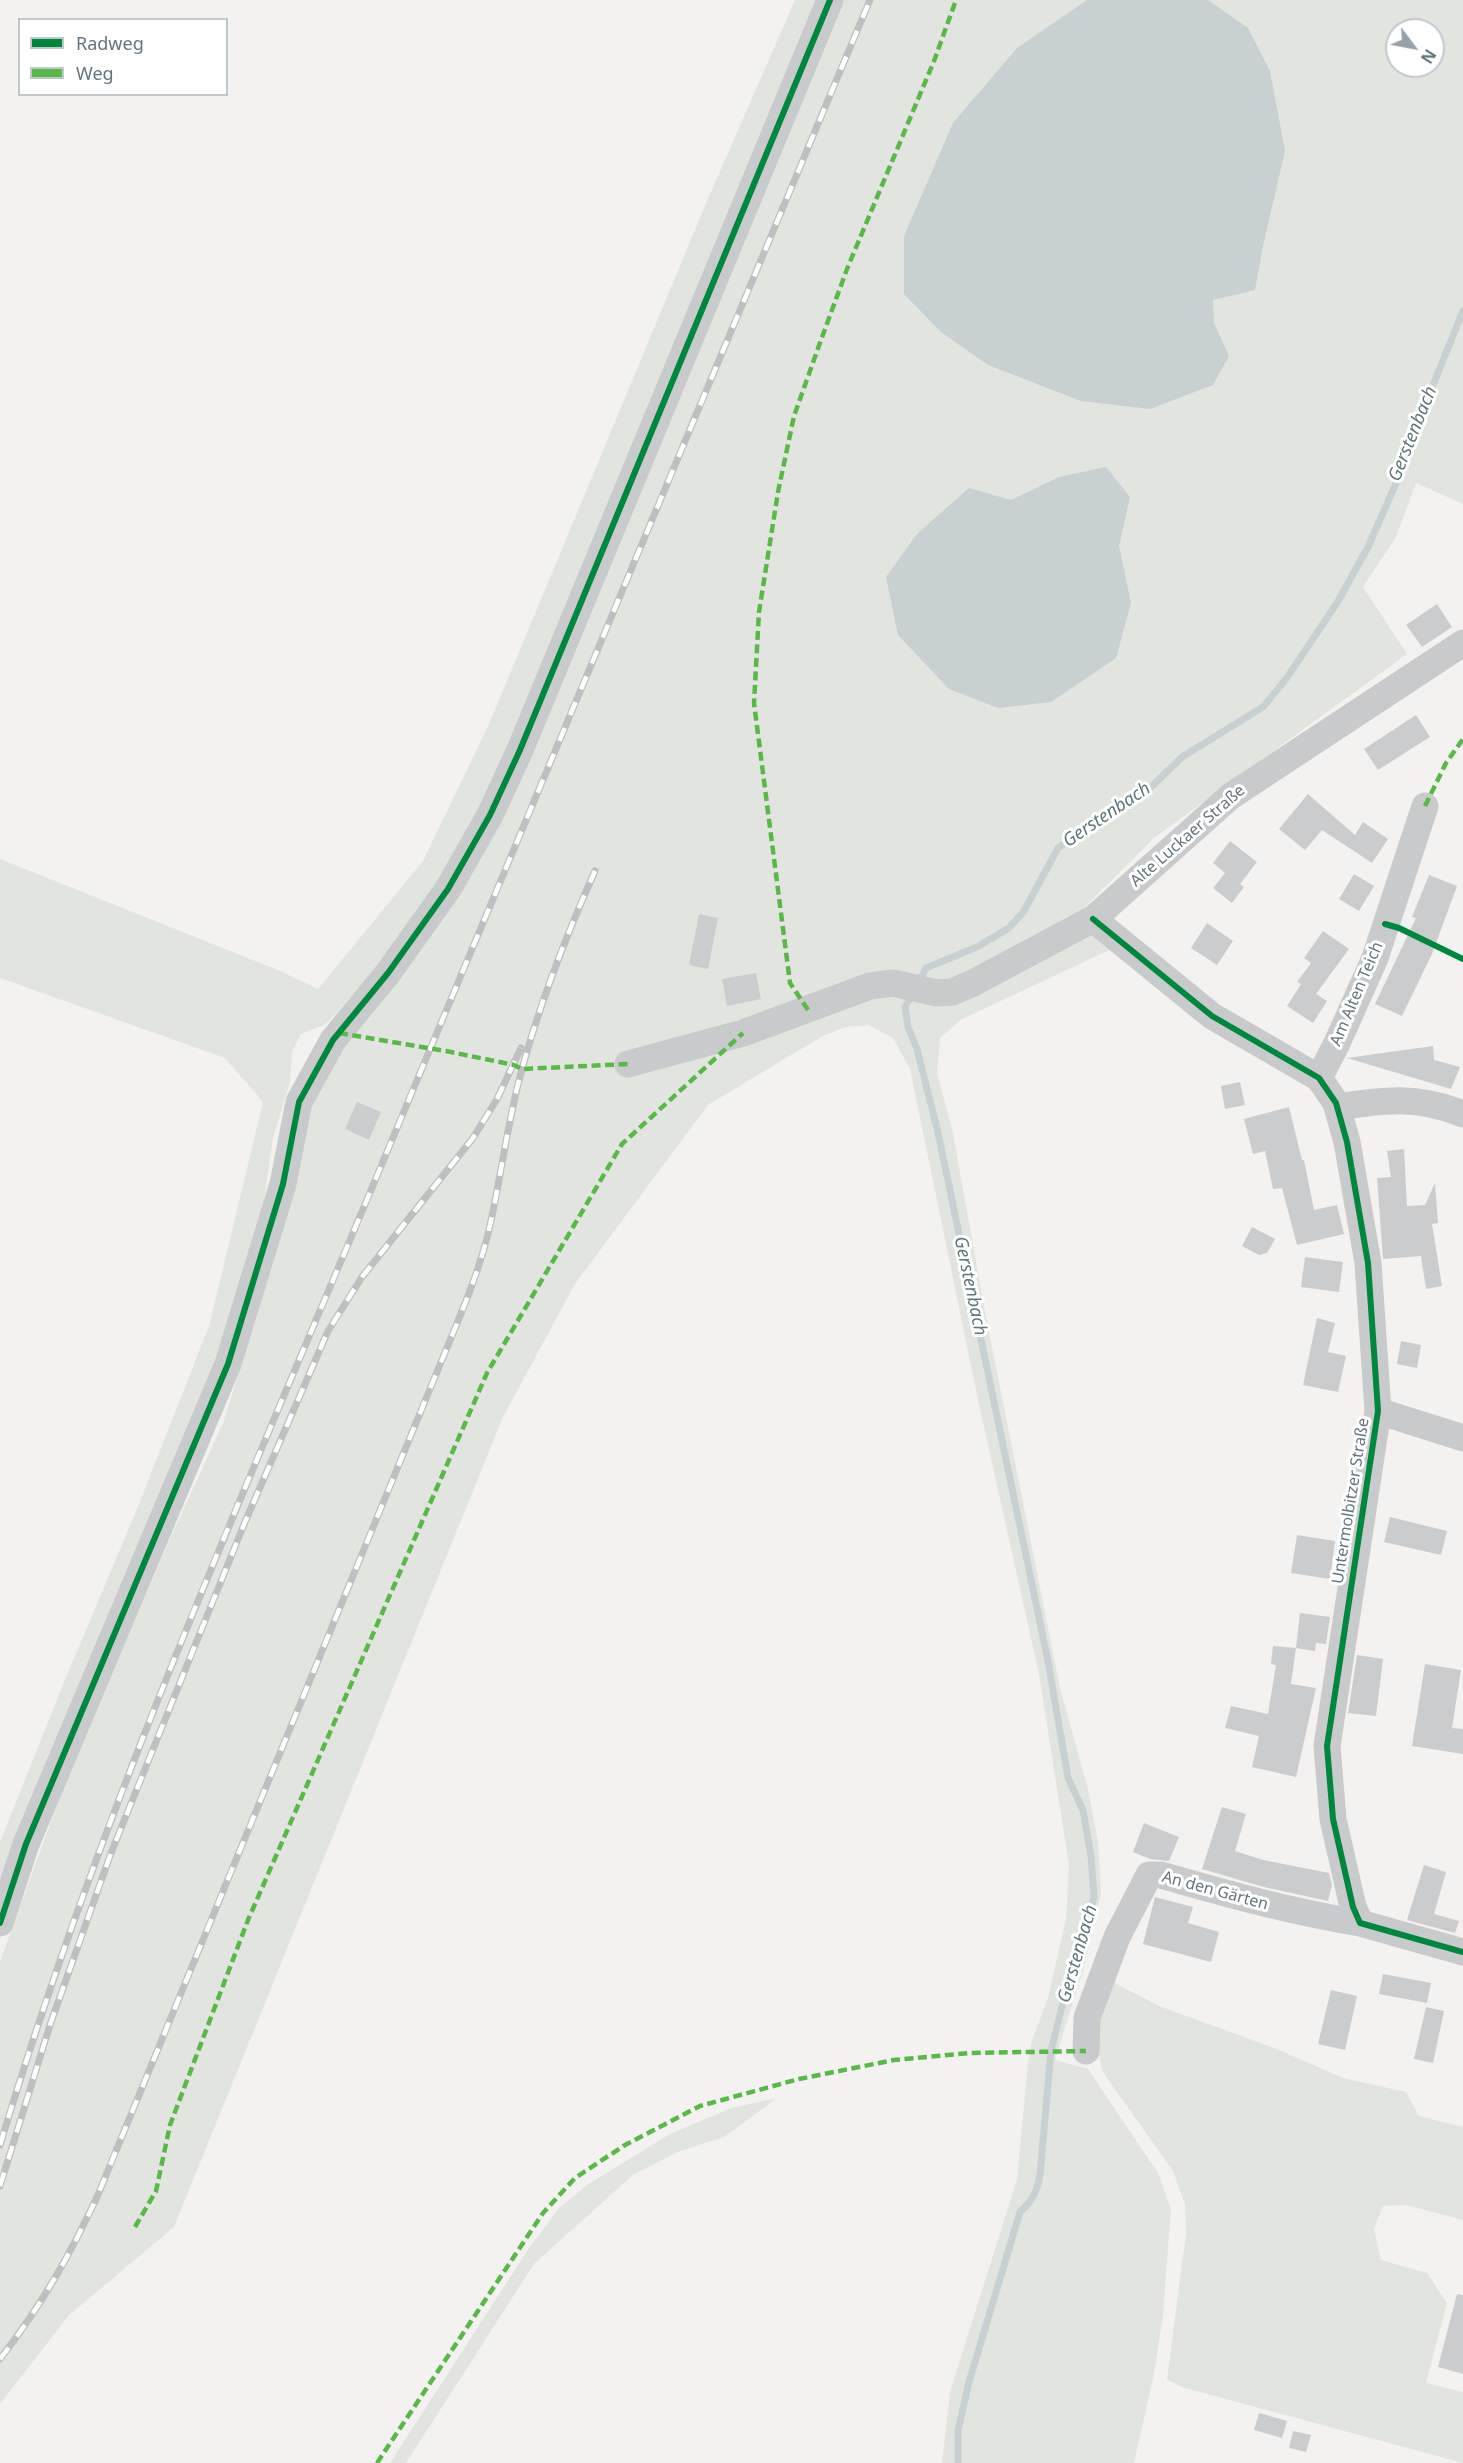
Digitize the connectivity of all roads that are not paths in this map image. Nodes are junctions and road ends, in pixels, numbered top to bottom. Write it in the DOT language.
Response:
graph roads {
  1 [pos="830,0"];
  2 [pos="1463,643"];
  3 [pos="1425,806"];
  4 [pos="1093,919"];
  5 [pos="628,1064"];
  6 [pos="1319,1078"];
  7 [pos="1336,1107"];
  8 [pos="1463,1114"];
  9 [pos="1378,1411"];
  10 [pos="1463,1438"];
  11 [pos="0,1923"];
  12 [pos="1360,1923"];
  13 [pos="1463,1952"];
  14 [pos="1086,2051"];
  1 -- 11 [label="street"];
  2 -- 4 [label="street, Alte Luckaer Straße"];
  3 -- 6 [label="street, Am Alten Teich"];
  4 -- 5 [label="street, Alte Luckaer Straße"];
  4 -- 6 [label="street, Untermolbitzer Straße"];
  6 -- 7 [label="street, Untermolbitzer Straße"];
  7 -- 8 [label="street"];
  7 -- 9 [label="street, Untermolbitzer Straße"];
  9 -- 10 [label="street"];
  9 -- 12 [label="street, Untermolbitzer Straße"];
  12 -- 13 [label="street"];
  12 -- 14 [label="street, An den Gärten"];
}
